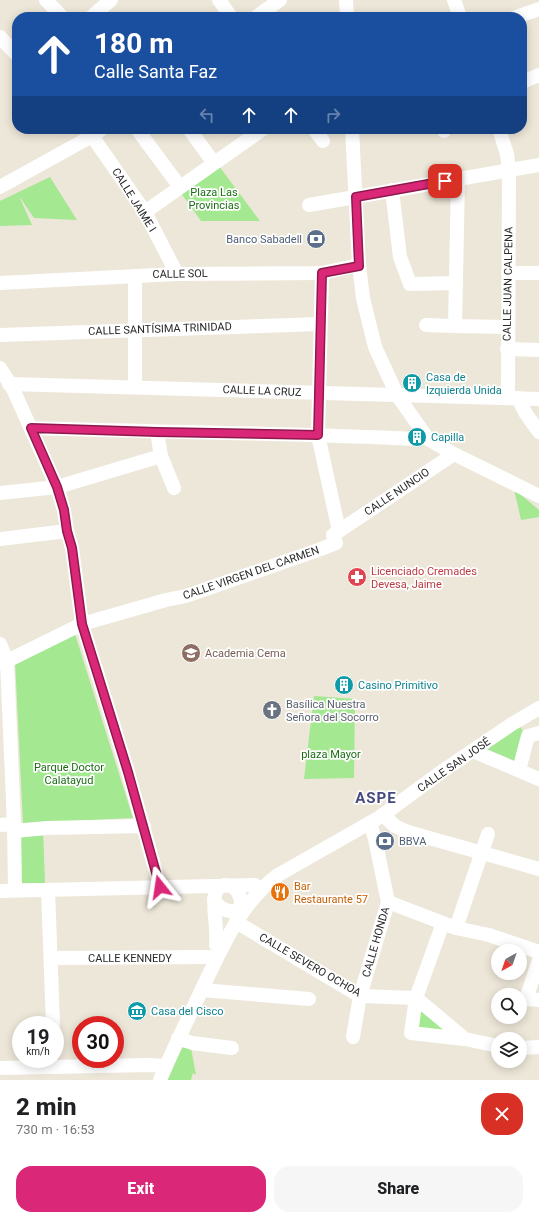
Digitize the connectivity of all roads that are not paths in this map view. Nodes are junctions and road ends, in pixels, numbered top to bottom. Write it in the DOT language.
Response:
graph roads {
  1 [pos="46,0"];
  2 [pos="219,0"];
  3 [pos="346,0"];
  4 [pos="454,0"];
  5 [pos="274,6"];
  6 [pos="539,9"];
  7 [pos="57,12"];
  8 [pos="227,12"];
  9 [pos="264,12"];
  10 [pos="347,12"];
  11 [pos="458,12"];
  12 [pos="527,13"];
  13 [pos="0,37"];
  14 [pos="12,50"];
  15 [pos="539,76"];
  16 [pos="527,80"];
  17 [pos="89,134"];
  18 [pos="96,134"];
  19 [pos="141,134"];
  20 [pos="193,134"];
  21 [pos="256,134"];
  22 [pos="318,134"];
  23 [pos="352,134"];
  24 [pos="500,134"];
  25 [pos="323,141"];
  26 [pos="214,163"];
  27 [pos="539,165"];
  28 [pos="509,170"];
  29 [pos="458,179"];
  30 [pos="0,187"];
  31 [pos="180,187"];
  32 [pos="392,190"];
  33 [pos="356,197"];
  34 [pos="309,205"];
  35 [pos="145,212"];
  36 [pos="359,266"];
  37 [pos="322,273"];
  38 [pos="508,273"];
  39 [pos="539,273"];
  40 [pos="177,274"];
  41 [pos="135,276"];
  42 [pos="0,283"];
  43 [pos="456,283"];
  44 [pos="320,324"];
  45 [pos="426,325"];
  46 [pos="455,326"];
  47 [pos="507,327"];
  48 [pos="135,330"];
  49 [pos="0,335"];
  50 [pos="507,349"];
  51 [pos="539,350"];
  52 [pos="0,368"];
  53 [pos="135,387"];
  54 [pos="7,389"];
  55 [pos="319,392"];
  56 [pos="397,395"];
  57 [pos="513,398"];
  58 [pos="539,399"];
  59 [pos="31,428"];
  60 [pos="157,432"];
  61 [pos="539,432"];
  62 [pos="318,435"];
  63 [pos="421,439"];
  64 [pos="454,454"];
  65 [pos="161,456"];
  66 [pos="57,487"];
  67 [pos="174,488"];
  68 [pos="0,493"];
  69 [pos="539,496"];
  70 [pos="67,531"];
  71 [pos="337,537"];
  72 [pos="0,539"];
  73 [pos="82,624"];
  74 [pos="0,644"];
  75 [pos="4,662"];
  76 [pos="539,708"];
  77 [pos="534,735"];
  78 [pos="473,751"];
  79 [pos="519,770"];
  80 [pos="539,779"];
  81 [pos="383,815"];
  82 [pos="370,823"];
  83 [pos="0,825"];
  84 [pos="144,826"];
  85 [pos="14,828"];
  86 [pos="488,834"];
  87 [pos="481,853"];
  88 [pos="539,869"];
  89 [pos="278,875"];
  90 [pos="255,884"];
  91 [pos="227,885"];
  92 [pos="160,887"];
  93 [pos="15,890"];
  94 [pos="48,890"];
  95 [pos="0,891"];
  96 [pos="214,899"];
  97 [pos="388,902"];
  98 [pos="240,911"];
  99 [pos="450,925"];
  100 [pos="216,945"];
  101 [pos="539,952"];
  102 [pos="51,958"];
  103 [pos="210,958"];
  104 [pos="539,960"];
  105 [pos="202,990"];
  106 [pos="360,996"];
  107 [pos="309,998"];
  108 [pos="416,998"];
  109 [pos="539,1000"];
  110 [pos="53,1016"];
  111 [pos="353,1037"];
  112 [pos="178,1038"];
  113 [pos="465,1039"];
  114 [pos="491,1045"];
  115 [pos="539,1047"];
  116 [pos="232,1048"];
  117 [pos="527,1048"];
  118 [pos="64,1063"];
  119 [pos="162,1065"];
  120 [pos="12,1067"];
  121 [pos="0,1068"];
  122 [pos="152,1080"];
  123 [pos="160,1080"];
  1 -- 7 [label="street"];
  2 -- 8 [label="street"];
  3 -- 10 [label="street"];
  4 -- 11 [label="street"];
  5 -- 9 [label="street"];
  6 -- 12 [label="street"];
  13 -- 14 [label="street"];
  15 -- 16 [label="street"];
  17 -- 30 [label="street"];
  18 -- 35 [label="street, CALLE JAIME I"];
  19 -- 31 [label="street"];
  20 -- 26 [label="street"];
  21 -- 26 [label="street"];
  22 -- 25 [label="street"];
  23 -- 33 [label="street"];
  24 -- 28 [label="street, CALLE JUAN CALPENA"];
  26 -- 31 [label="street"];
  27 -- 28 [label="street"];
  28 -- 29 [label="street"];
  28 -- 38 [label="street, CALLE JUAN CALPENA"];
  29 -- 32 [label="street"];
  29 -- 43 [label="street"];
  31 -- 35 [label="street"];
  32 -- 33 [label="street"];
  32 -- 43 [label="street"];
  33 -- 34 [label="street"];
  33 -- 36 [label="street"];
  35 -- 40 [label="street, CALLE JAIME I"];
  36 -- 37 [label="street, CALLE SOL"];
  36 -- 56 [label="street"];
  37 -- 40 [label="street, CALLE SOL"];
  37 -- 44 [label="street"];
  38 -- 39 [label="street"];
  38 -- 47 [label="street, CALLE JUAN CALPENA"];
  40 -- 41 [label="street, CALLE SOL"];
  41 -- 42 [label="street, CALLE SOL"];
  41 -- 48 [label="street"];
  43 -- 46 [label="street"];
  44 -- 48 [label="street, CALLE SANTÍSIMA TRINIDAD"];
  44 -- 55 [label="street"];
  45 -- 46 [label="street"];
  46 -- 47 [label="street"];
  47 -- 50 [label="street, CALLE JUAN CALPENA"];
  48 -- 49 [label="street, CALLE SANTÍSIMA TRINIDAD"];
  48 -- 53 [label="street"];
  50 -- 51 [label="street"];
  50 -- 57 [label="street, CALLE JUAN CALPENA"];
  52 -- 54 [label="street"];
  53 -- 54 [label="street, CALLE LA CRUZ"];
  53 -- 55 [label="street, CALLE LA CRUZ"];
  54 -- 59 [label="street"];
  55 -- 56 [label="street, CALLE LA CRUZ"];
  55 -- 62 [label="street"];
  56 -- 57 [label="street, CALLE LA CRUZ"];
  56 -- 63 [label="street"];
  57 -- 58 [label="street, CALLE LA CRUZ"];
  57 -- 61 [label="street"];
  59 -- 60 [label="street"];
  59 -- 66 [label="street"];
  60 -- 62 [label="street"];
  60 -- 65 [label="street"];
  62 -- 63 [label="street"];
  62 -- 71 [label="street"];
  63 -- 64 [label="street"];
  64 -- 69 [label="street"];
  64 -- 71 [label="street, CALLE NUNCIO"];
  65 -- 66 [label="street"];
  65 -- 67 [label="street"];
  66 -- 68 [label="street"];
  66 -- 70 [label="street"];
  70 -- 72 [label="street"];
  70 -- 73 [label="street"];
  71 -- 73 [label="street, CALLE VIRGEN DEL CARMEN"];
  73 -- 75 [label="street, CALLE VIRGEN DEL CARMEN"];
  73 -- 84 [label="street"];
  74 -- 75 [label="street"];
  75 -- 85 [label="street"];
  76 -- 78 [label="street, CALLE SAN JOSÉ"];
  77 -- 79 [label="street"];
  78 -- 79 [label="street"];
  78 -- 81 [label="street, CALLE SAN JOSÉ"];
  79 -- 80 [label="street"];
  81 -- 82 [label="street, CALLE SAN JOSÉ"];
  81 -- 87 [label="street"];
  82 -- 89 [label="street, CALLE SAN JOSÉ"];
  82 -- 97 [label="street, CALLE HONDA"];
  83 -- 85 [label="street"];
  84 -- 85 [label="street"];
  84 -- 92 [label="street"];
  85 -- 93 [label="street"];
  86 -- 87 [label="street"];
  87 -- 88 [label="street"];
  87 -- 99 [label="street"];
  89 -- 90 [label="street"];
  89 -- 98 [label="street"];
  90 -- 91 [label="street"];
  90 -- 98 [label="street"];
  91 -- 92 [label="street"];
  91 -- 96 [label="street"];
  91 -- 98 [label="street"];
  92 -- 94 [label="street"];
  93 -- 94 [label="street"];
  93 -- 95 [label="street"];
  94 -- 102 [label="street"];
  96 -- 98 [label="street"];
  96 -- 100 [label="street"];
  97 -- 99 [label="street"];
  97 -- 106 [label="street, CALLE HONDA"];
  98 -- 100 [label="street"];
  98 -- 105 [label="street"];
  98 -- 106 [label="street, CALLE SEVERO OCHOA"];
  99 -- 101 [label="street"];
  99 -- 108 [label="street"];
  100 -- 103 [label="street"];
  102 -- 103 [label="street, CALLE KENNEDY"];
  102 -- 110 [label="street"];
  103 -- 119 [label="street"];
  104 -- 109 [label="street"];
  105 -- 107 [label="street"];
  105 -- 112 [label="street"];
  106 -- 108 [label="street, CALLE SEVERO OCHOA"];
  106 -- 111 [label="street, CALLE HONDA"];
  108 -- 113 [label="street"];
  108 -- 113 [label="street"];
  112 -- 116 [label="street"];
  112 -- 119 [label="street"];
  113 -- 114 [label="street"];
  115 -- 117 [label="street"];
  118 -- 119 [label="street"];
  119 -- 122 [label="street"];
  119 -- 123 [label="street"];
  120 -- 121 [label="street"];
}
